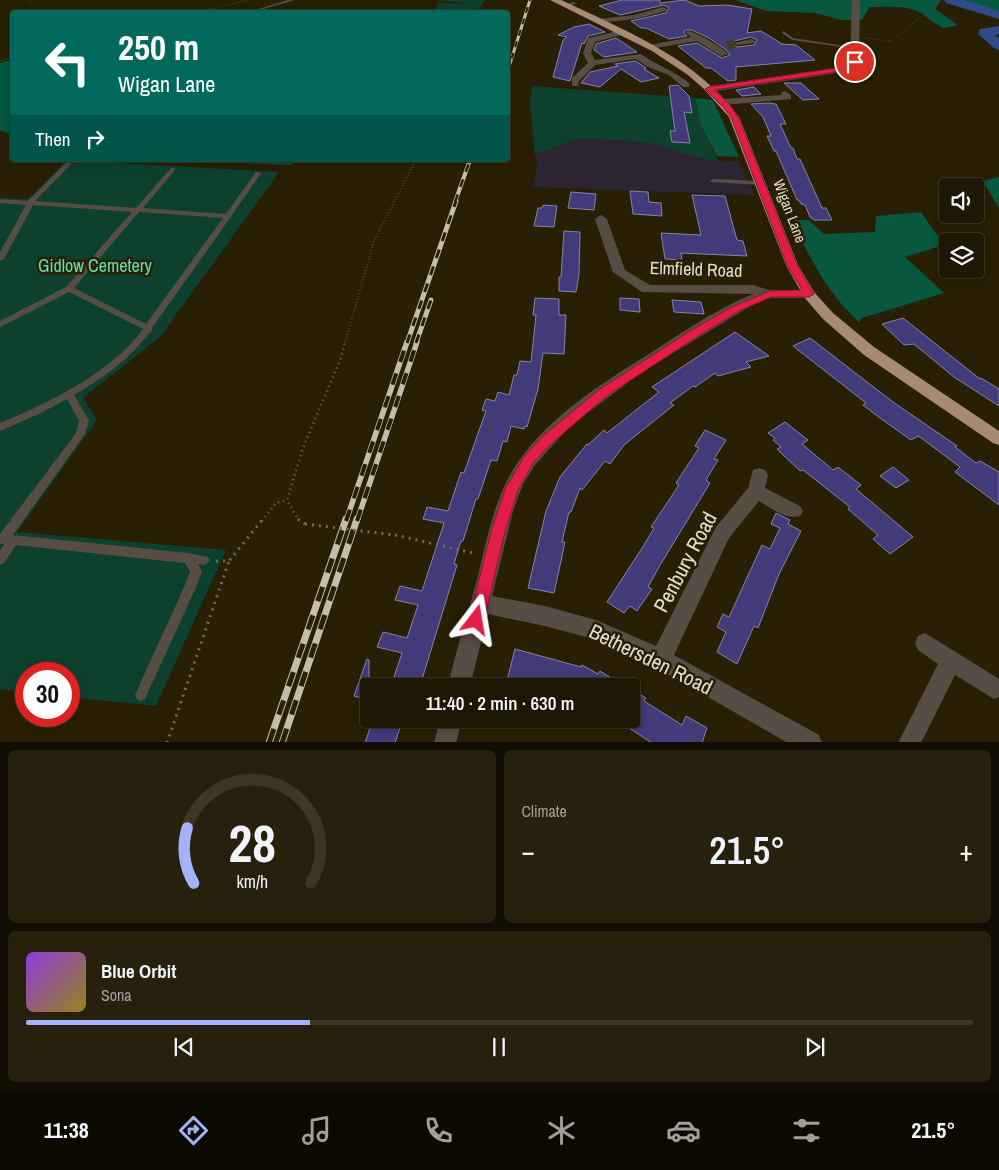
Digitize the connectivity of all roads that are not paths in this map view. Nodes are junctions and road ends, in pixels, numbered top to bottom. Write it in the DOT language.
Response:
graph roads {
  1 [pos="293,0"];
  2 [pos="856,0"];
  3 [pos="560,2"];
  4 [pos="574,3"];
  5 [pos="664,9"];
  6 [pos="257,10"];
  7 [pos="599,21"];
  8 [pos="622,32"];
  9 [pos="689,32"];
  10 [pos="784,32"];
  11 [pos="699,38"];
  12 [pos="751,41"];
  13 [pos="738,43"];
  14 [pos="727,45"];
  15 [pos="650,47"];
  16 [pos="712,47"];
  17 [pos="856,48"];
  18 [pos="724,54"];
  19 [pos="592,63"];
  20 [pos="575,84"];
  21 [pos="686,86"];
  22 [pos="709,89"];
  23 [pos="784,94"];
  24 [pos="723,102"];
  25 [pos="70,162"];
  26 [pos="173,169"];
  27 [pos="258,173"];
  28 [pos="711,174"];
  29 [pos="760,183"];
  30 [pos="714,184"];
  31 [pos="0,201"];
  32 [pos="31,202"];
  33 [pos="138,209"];
  34 [pos="229,216"];
  35 [pos="601,219"];
  36 [pos="0,259"];
  37 [pos="69,289"];
  38 [pos="770,294"];
  39 [pos="809,294"];
  40 [pos="0,324"];
  41 [pos="149,329"];
  42 [pos="69,395"];
  43 [pos="0,427"];
  44 [pos="999,439"];
  45 [pos="794,511"];
  46 [pos="6,540"];
  47 [pos="188,558"];
  48 [pos="0,560"];
  49 [pos="204,560"];
  50 [pos="481,603"];
  51 [pos="925,643"];
  52 [pos="661,659"];
  53 [pos="951,660"];
  54 [pos="461,678"];
  55 [pos="994,688"];
  56 [pos="141,696"];
  57 [pos="449,728"];
  58 [pos="445,742"];
  59 [pos="811,742"];
  60 [pos="909,742"];
  1 -- 6 [label="lane"];
  2 -- 17 [label="street"];
  3 -- 4 [label="lane"];
  3 -- 7 [label="highway, Wigan Lane"];
  5 -- 7 [label="street"];
  7 -- 8 [label="highway, Wigan Lane"];
  8 -- 15 [label="highway, Wigan Lane"];
  8 -- 19 [label="street"];
  9 -- 11 [label="street"];
  10 -- 17 [label="lane"];
  11 -- 15 [label="street"];
  11 -- 16 [label="street"];
  12 -- 13 [label="street"];
  14 -- 16 [label="street"];
  15 -- 22 [label="highway, Wigan Lane"];
  16 -- 18 [label="street"];
  17 -- 22 [label="street"];
  19 -- 20 [label="street"];
  19 -- 21 [label="street"];
  22 -- 24 [label="highway, Wigan Lane"];
  23 -- 24 [label="street"];
  24 -- 29 [label="highway, Wigan Lane"];
  25 -- 32 [label="lane"];
  26 -- 33 [label="lane"];
  27 -- 34 [label="lane"];
  28 -- 30 [label="lane"];
  29 -- 30 [label="lane"];
  29 -- 39 [label="highway, Wigan Lane"];
  31 -- 32 [label="lane"];
  32 -- 33 [label="lane"];
  32 -- 36 [label="lane"];
  33 -- 34 [label="lane"];
  33 -- 37 [label="lane"];
  34 -- 41 [label="lane"];
  35 -- 38 [label="street, Elmfield Road"];
  37 -- 40 [label="lane"];
  37 -- 41 [label="lane"];
  38 -- 39 [label="street"];
  38 -- 50 [label="street"];
  39 -- 44 [label="highway, Wigan Lane"];
  41 -- 42 [label="lane"];
  42 -- 43 [label="lane"];
  42 -- 46 [label="lane"];
  45 -- 52 [label="street, Penbury Road"];
  46 -- 47 [label="lane"];
  46 -- 48 [label="lane"];
  47 -- 49 [label="lane"];
  47 -- 56 [label="lane"];
  50 -- 52 [label="street, Bethersden Road"];
  50 -- 54 [label="street"];
  51 -- 53 [label="street"];
  52 -- 59 [label="street, Bethersden Road"];
  53 -- 55 [label="street"];
  53 -- 60 [label="street"];
  57 -- 58 [label="street"];
}
